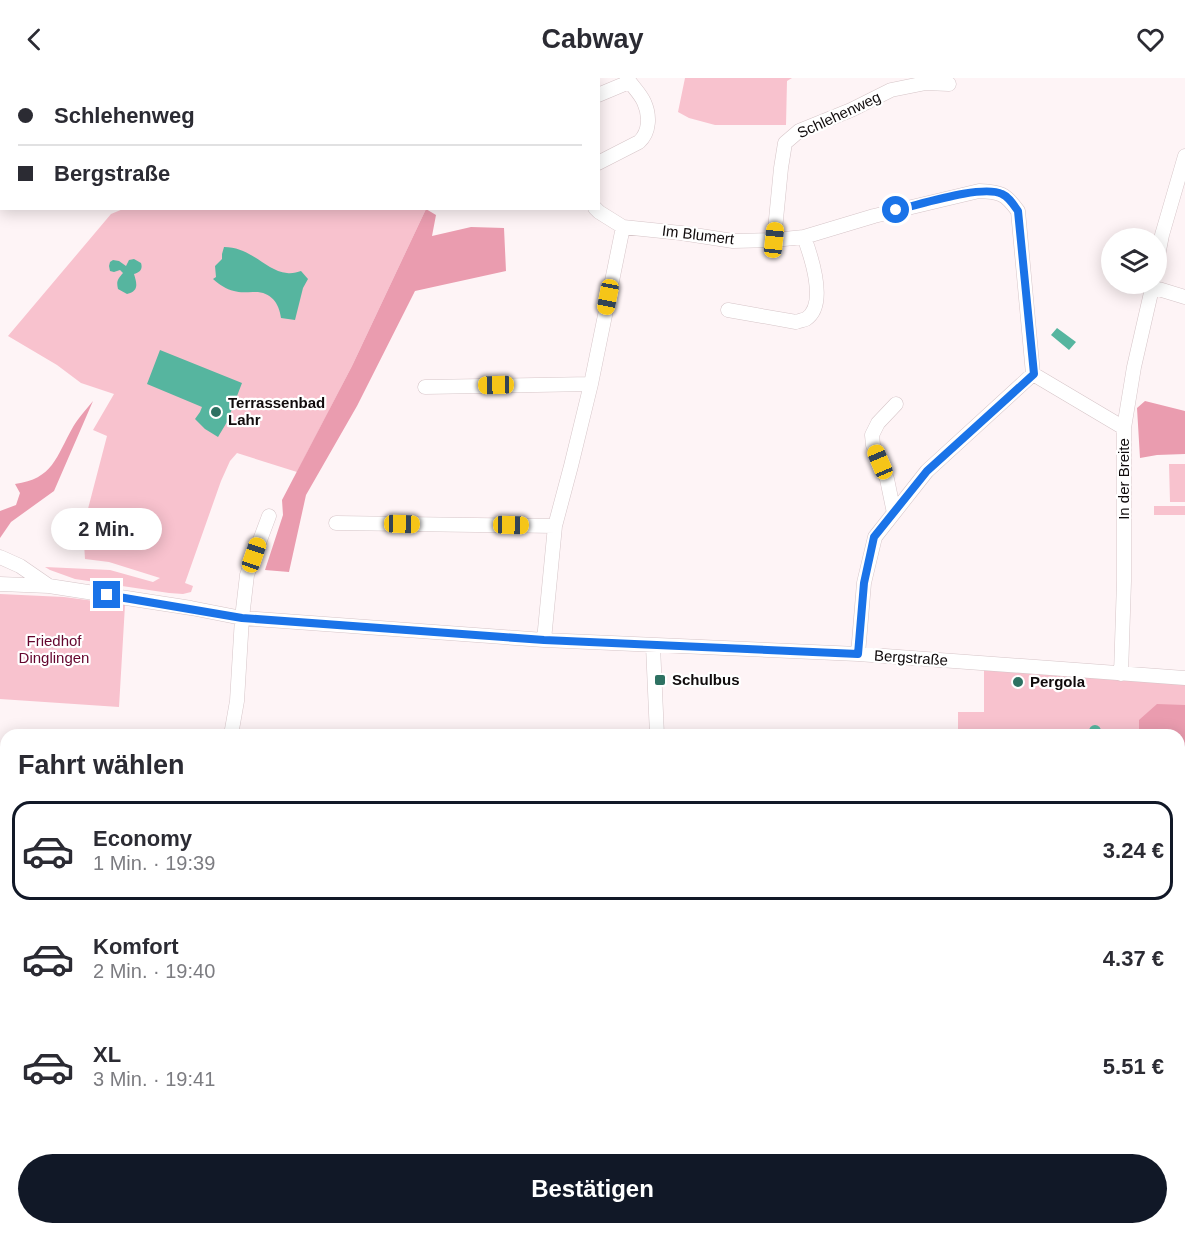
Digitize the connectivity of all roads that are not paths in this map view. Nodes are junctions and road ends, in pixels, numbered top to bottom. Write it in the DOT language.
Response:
graph roads {
  1 [pos="628,80"];
  2 [pos="949,84"];
  3 [pos="600,94"];
  4 [pos="1185,157"];
  5 [pos="600,162"];
  6 [pos="597,210"];
  7 [pos="622,228"];
  8 [pos="1164,228"];
  9 [pos="804,237"];
  10 [pos="774,240"];
  11 [pos="1167,290"];
  12 [pos="1151,294"];
  13 [pos="1185,297"];
  14 [pos="728,310"];
  15 [pos="1034,374"];
  16 [pos="591,384"];
  17 [pos="425,387"];
  18 [pos="896,404"];
  19 [pos="1124,428"];
  20 [pos="894,513"];
  21 [pos="269,516"];
  22 [pos="336,523"];
  23 [pos="555,526"];
  24 [pos="0,557"];
  25 [pos="0,584"];
  26 [pos="49,586"];
  27 [pos="242,618"];
  28 [pos="544,640"];
  29 [pos="653,646"];
  30 [pos="858,654"];
  31 [pos="1121,674"];
  32 [pos="1185,678"];
  33 [pos="232,729"];
  34 [pos="657,729"];
  1 -- 3 [label="street"];
  1 -- 5 [label="street"];
  2 -- 10 [label="street, Schlehenweg"];
  4 -- 8 [label="street"];
  6 -- 7 [label="street, Im Blumert"];
  7 -- 10 [label="street, Im Blumert"];
  7 -- 16 [label="street"];
  9 -- 10 [label="street"];
  9 -- 14 [label="street"];
  9 -- 15 [label="street"];
  11 -- 13 [label="street, In der Breite"];
  12 -- 19 [label="street, In der Breite"];
  15 -- 19 [label="street"];
  15 -- 20 [label="street"];
  16 -- 17 [label="street"];
  16 -- 23 [label="street"];
  18 -- 20 [label="street"];
  19 -- 31 [label="street, In der Breite"];
  20 -- 30 [label="street"];
  21 -- 27 [label="street"];
  22 -- 23 [label="street"];
  23 -- 28 [label="street"];
  24 -- 26 [label="street"];
  25 -- 26 [label="street, Bergstraße"];
  26 -- 27 [label="street, Bergstraße"];
  27 -- 28 [label="street, Bergstraße"];
  27 -- 33 [label="street"];
  28 -- 29 [label="street, Bergstraße"];
  29 -- 30 [label="street, Bergstraße"];
  29 -- 34 [label="street"];
  30 -- 31 [label="street, Bergstraße"];
  31 -- 32 [label="street, Bergstraße"];
}
